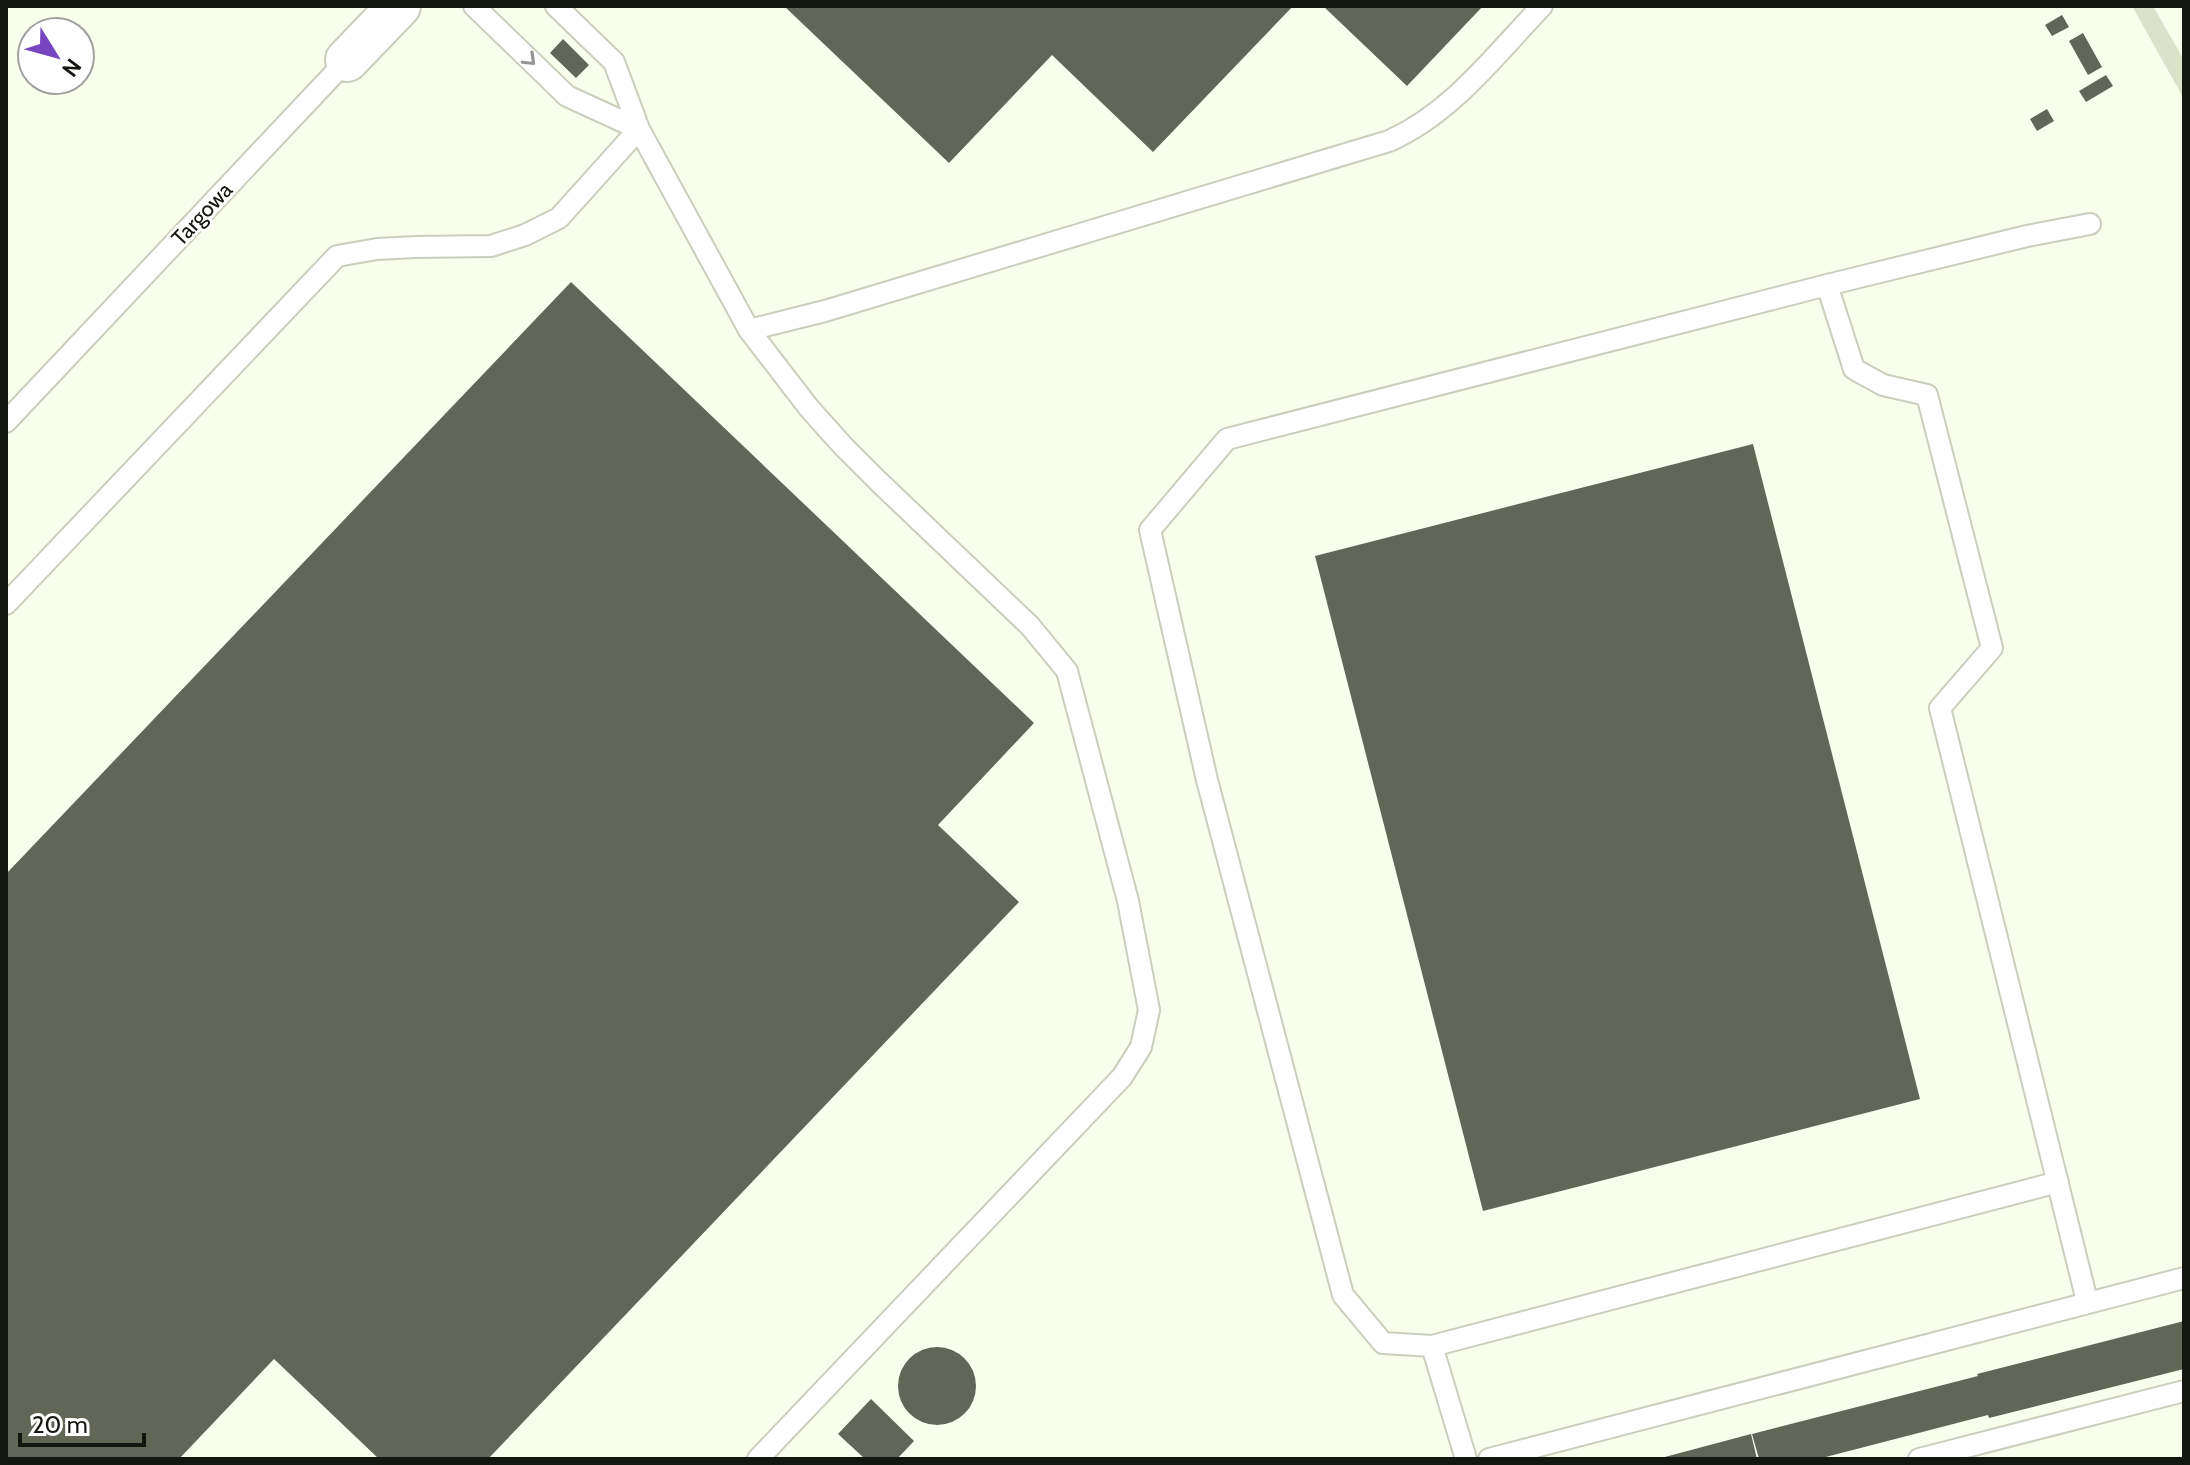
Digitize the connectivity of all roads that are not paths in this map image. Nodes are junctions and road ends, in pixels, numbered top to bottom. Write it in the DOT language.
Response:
graph roads {
  1 [pos="399,6"];
  2 [pos="474,6"];
  3 [pos="556,6"];
  4 [pos="1542,6"];
  5 [pos="347,60"];
  6 [pos="639,129"];
  7 [pos="2090,224"];
  8 [pos="1827,285"];
  9 [pos="749,330"];
  10 [pos="6,422"];
  11 [pos="6,604"];
  12 [pos="2058,1182"];
  13 [pos="2184,1278"];
  14 [pos="2087,1301"];
  15 [pos="1432,1346"];
  16 [pos="2184,1391"];
  17 [pos="758,1459"];
  18 [pos="1466,1459"];
  19 [pos="1489,1459"];
  20 [pos="1919,1459"];
  1 -- 5 [label="street, Targowa"];
  2 -- 6 [label="lane, one-way"];
  3 -- 6 [label="lane"];
  4 -- 9 [label="lane"];
  5 -- 10 [label="lane, Targowa"];
  6 -- 9 [label="lane"];
  6 -- 11 [label="lane"];
  7 -- 8 [label="lane"];
  8 -- 12 [label="lane"];
  8 -- 15 [label="lane"];
  9 -- 17 [label="lane"];
  12 -- 14 [label="lane"];
  12 -- 15 [label="lane"];
  13 -- 14 [label="lane"];
  14 -- 19 [label="lane"];
  15 -- 18 [label="lane"];
  16 -- 20 [label="lane"];
}
